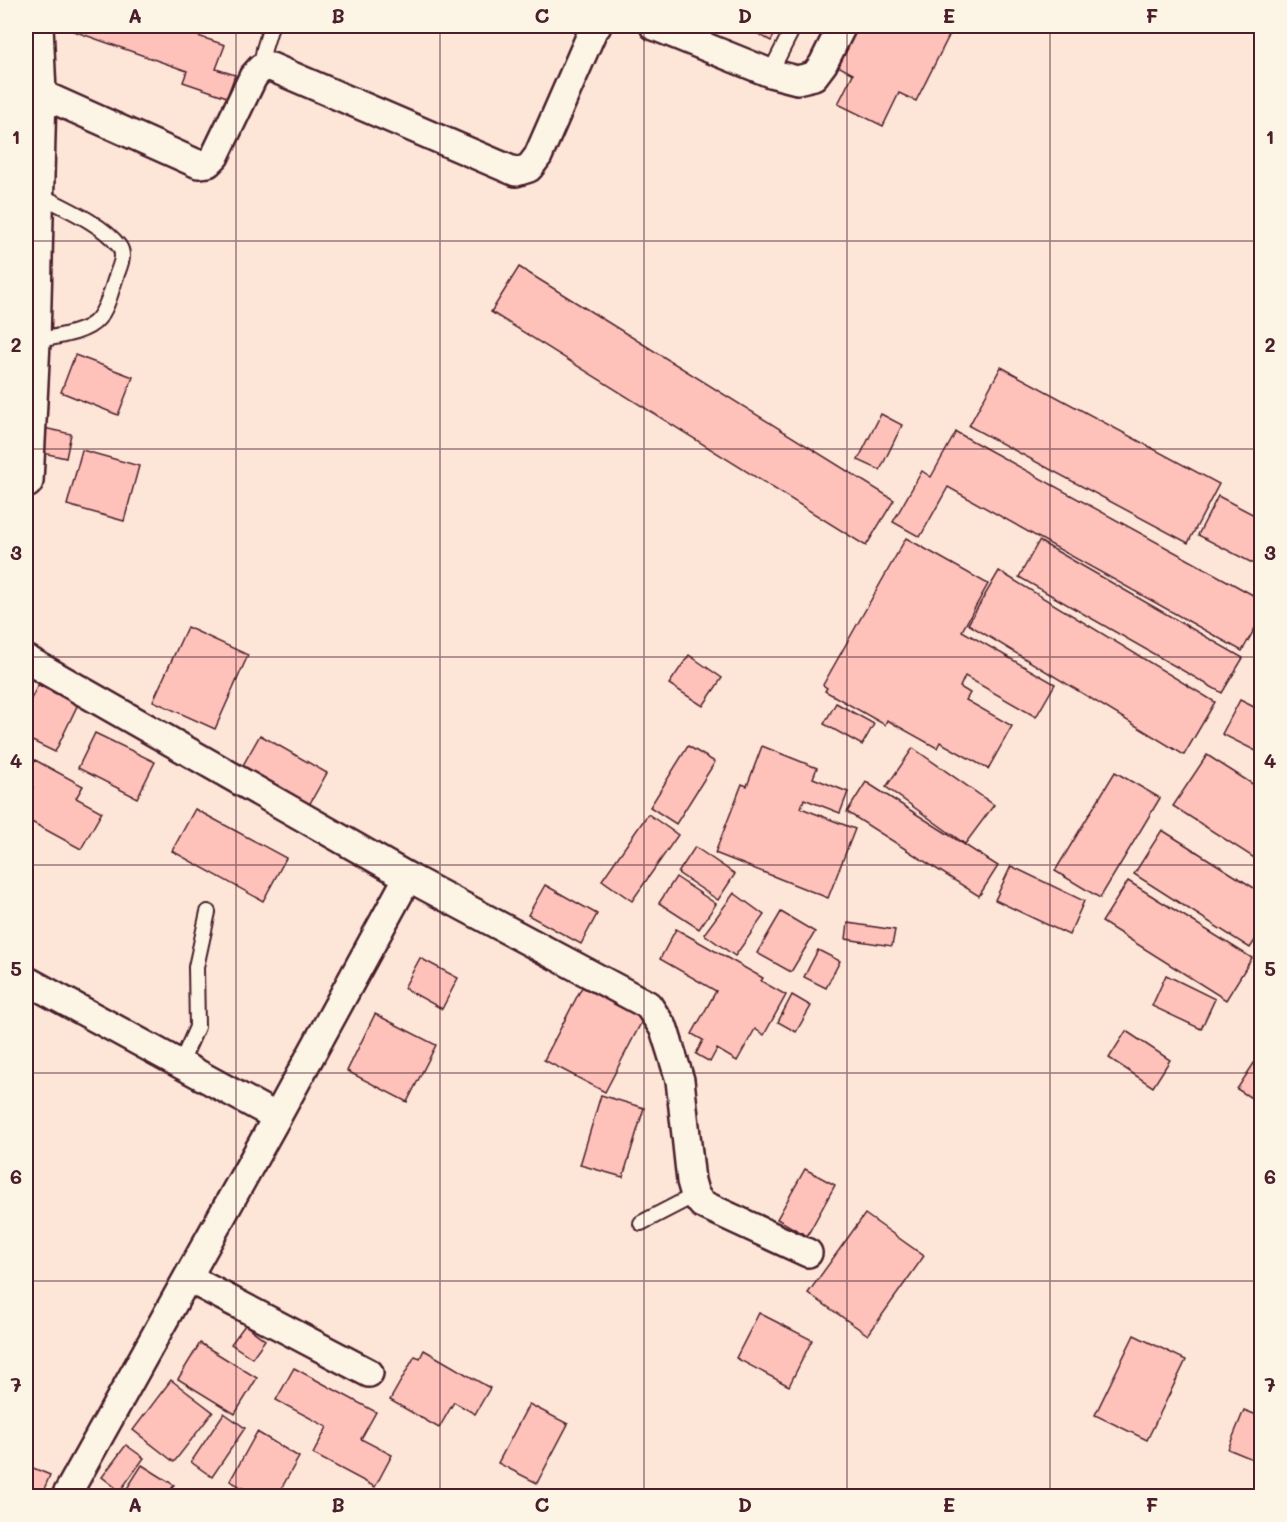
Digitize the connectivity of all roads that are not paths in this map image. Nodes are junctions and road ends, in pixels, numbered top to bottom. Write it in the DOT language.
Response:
graph roads {
  1 [pos="36,26"];
  2 [pos="271,26"];
  3 [pos="593,26"];
  4 [pos="654,26"];
  5 [pos="794,26"];
  6 [pos="842,26"];
  7 [pos="261,68"];
  8 [pos="770,74"];
  9 [pos="39,93"];
  10 [pos="36,193"];
  11 [pos="33,342"];
  12 [pos="26,481"];
  13 [pos="26,659"];
  14 [pos="408,877"];
  15 [pos="208,912"];
  16 [pos="26,980"];
  17 [pos="180,1065"];
  18 [pos="277,1117"];
  19 [pos="695,1195"];
  20 [pos="641,1223"];
  21 [pos="808,1253"];
  22 [pos="188,1278"];
  23 [pos="369,1373"];
  24 [pos="66,1497"];
  1 -- 9 [label="street"];
  2 -- 7 [label="lane"];
  3 -- 7 [label="street"];
  4 -- 8 [label="street"];
  5 -- 8 [label="lane"];
  6 -- 8 [label="street"];
  7 -- 9 [label="street"];
  9 -- 10 [label="street"];
  10 -- 11 [label="street"];
  10 -- 11 [label="lane"];
  11 -- 12 [label="street"];
  13 -- 14 [label="street"];
  14 -- 18 [label="street"];
  14 -- 19 [label="street"];
  15 -- 17 [label="lane"];
  16 -- 17 [label="street"];
  17 -- 18 [label="street"];
  18 -- 22 [label="street"];
  19 -- 20 [label="lane"];
  19 -- 21 [label="street"];
  22 -- 23 [label="street"];
  22 -- 24 [label="street"];
}
